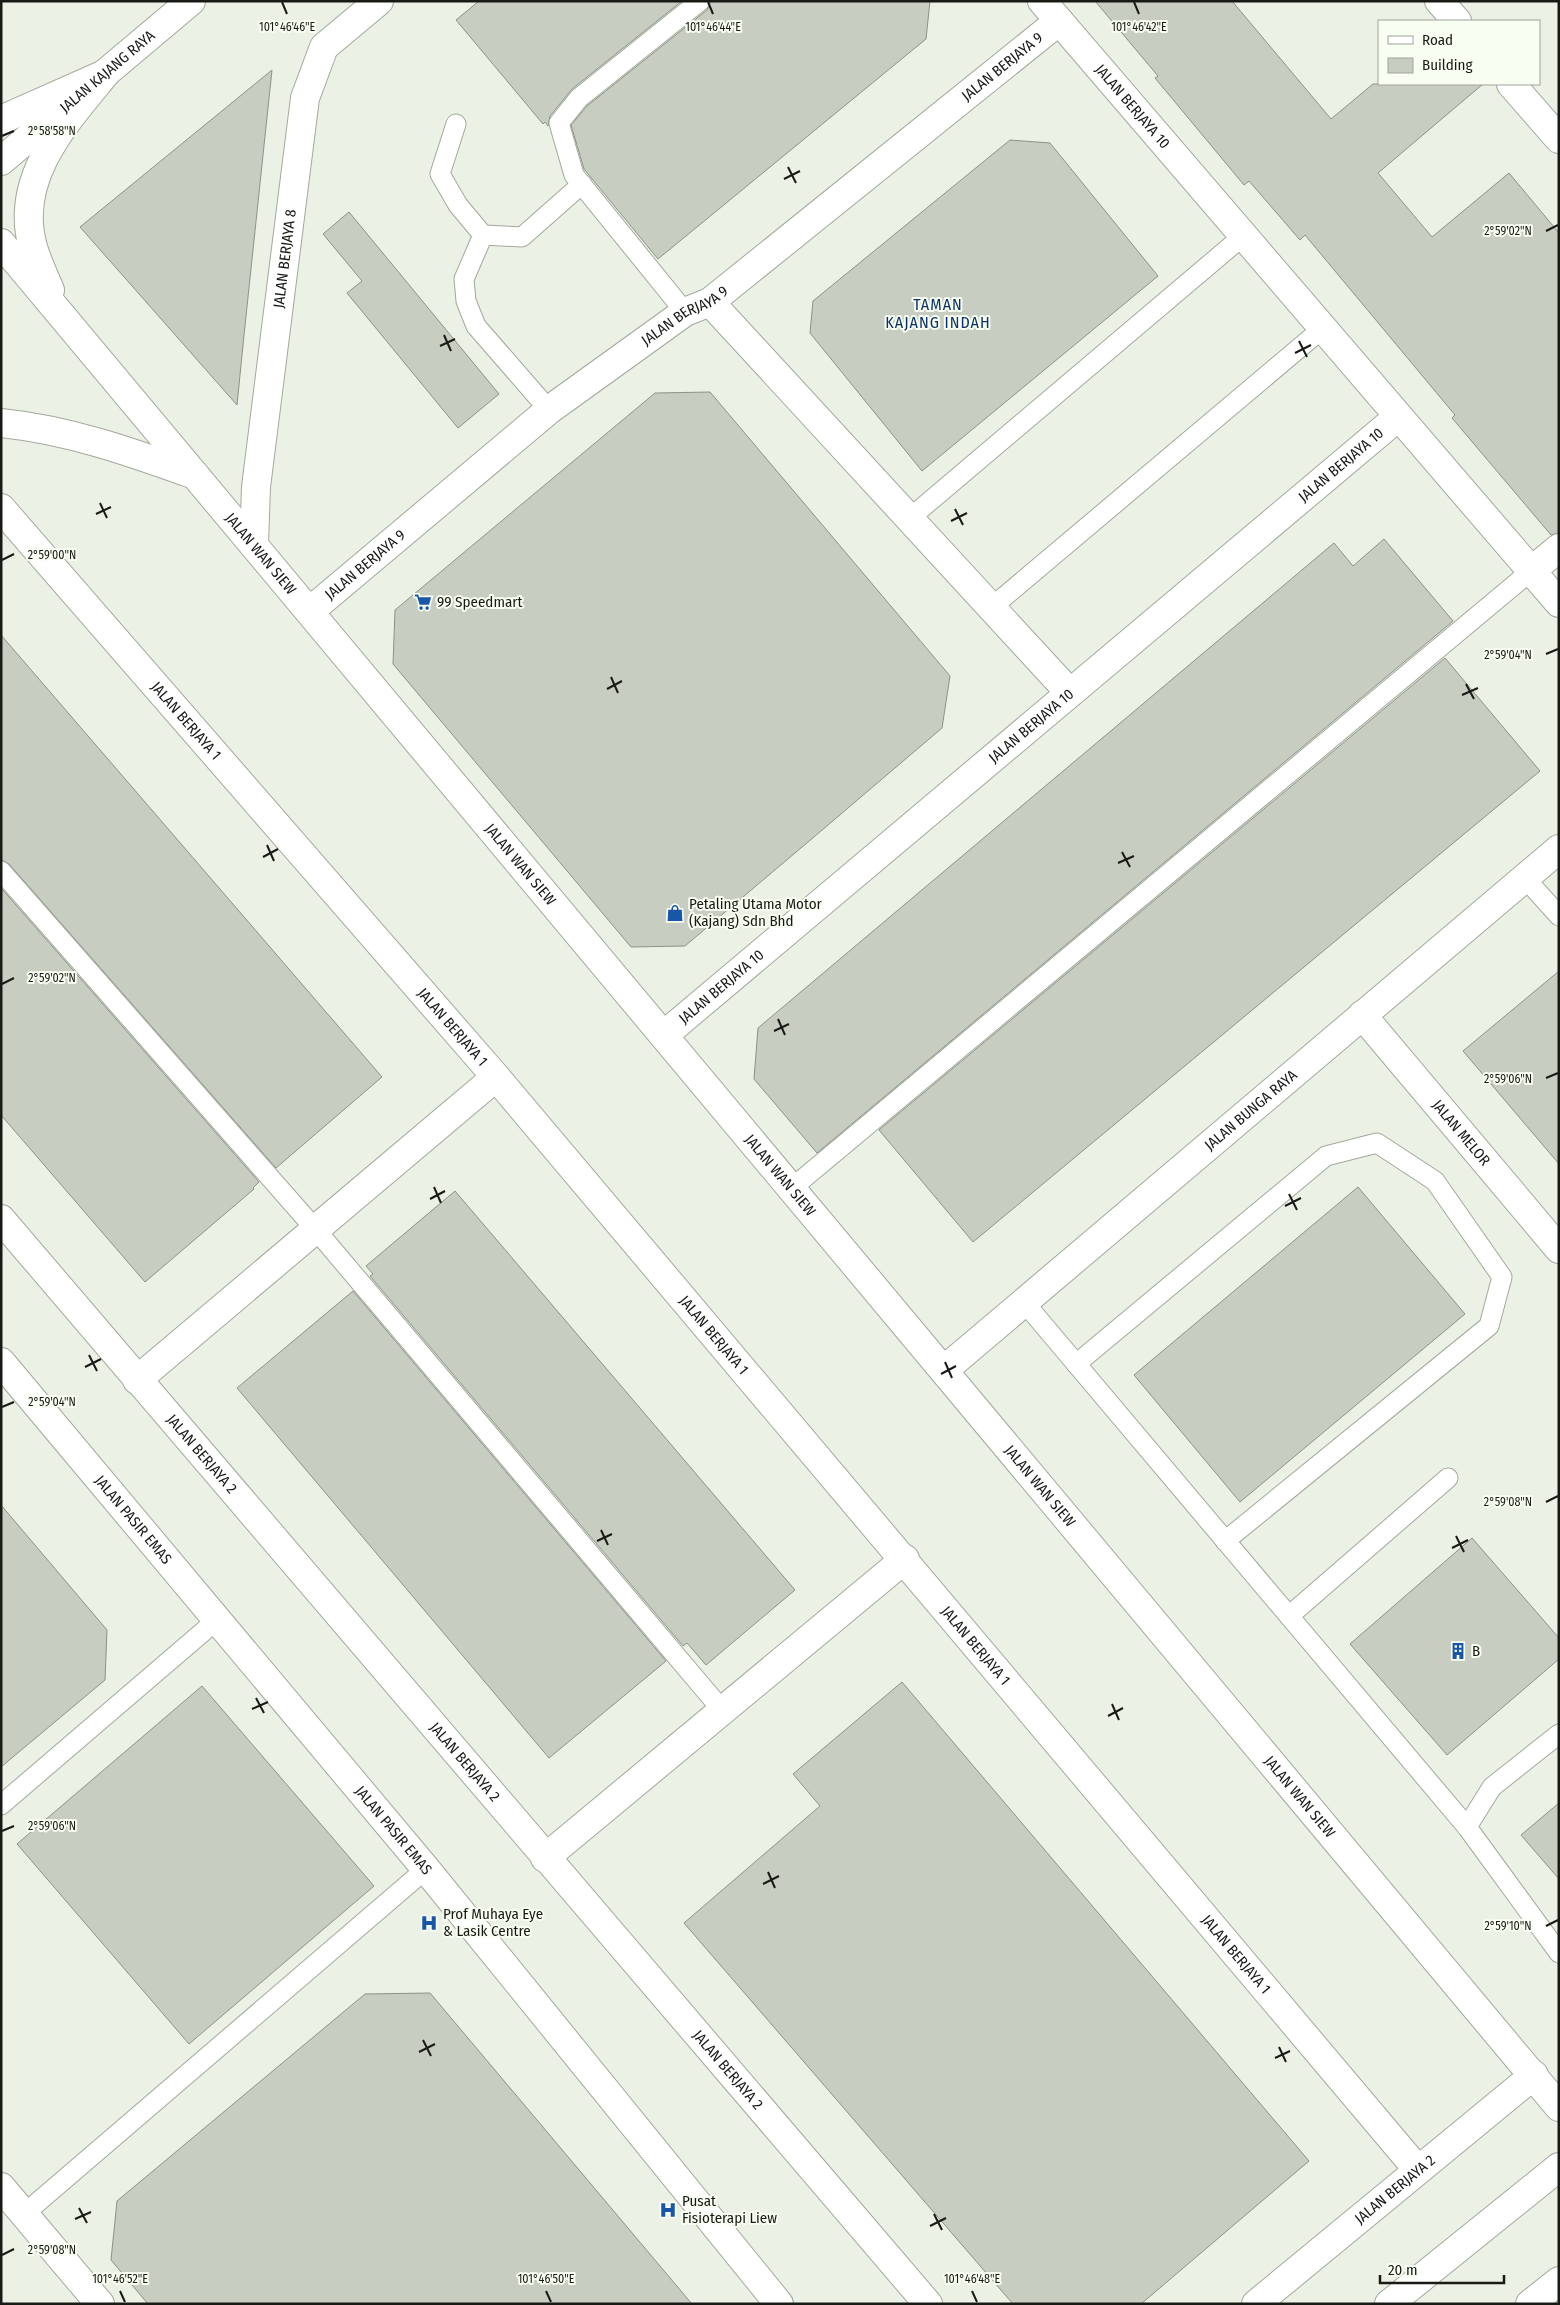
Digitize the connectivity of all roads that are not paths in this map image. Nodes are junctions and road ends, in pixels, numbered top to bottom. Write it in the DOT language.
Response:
graph roads {
  1 [pos="191,1"];
  2 [pos="379,1"];
  3 [pos="700,1"];
  4 [pos="1439,1"];
  5 [pos="1050,11"];
  6 [pos="1456,20"];
  7 [pos="106,73"];
  8 [pos="1512,85"];
  9 [pos="1,120"];
  10 [pos="456,124"];
  11 [pos="1559,139"];
  12 [pos="1,161"];
  13 [pos="582,184"];
  14 [pos="483,235"];
  15 [pos="1243,236"];
  16 [pos="1,243"];
  17 [pos="710,302"];
  18 [pos="59,312"];
  19 [pos="685,312"];
  20 [pos="1323,328"];
  21 [pos="549,410"];
  22 [pos="1398,417"];
  23 [pos="1,423"];
  24 [pos="196,476"];
  25 [pos="1,508"];
  26 [pos="910,518"];
  27 [pos="254,545"];
  28 [pos="1559,548"];
  29 [pos="1531,571"];
  30 [pos="1559,603"];
  31 [pos="992,606"];
  32 [pos="310,611"];
  33 [pos="1070,693"];
  34 [pos="1559,850"];
  35 [pos="1,871"];
  36 [pos="1525,878"];
  37 [pos="1559,916"];
  38 [pos="1362,1016"];
  39 [pos="664,1035"];
  40 [pos="496,1077"];
  41 [pos="792,1188"];
  42 [pos="1,1220"];
  43 [pos="316,1230"];
  44 [pos="1559,1249"];
  45 [pos="1024,1302"];
  46 [pos="1,1362"];
  47 [pos="1076,1364"];
  48 [pos="944,1370"];
  49 [pos="137,1380"];
  50 [pos="1448,1478"];
  51 [pos="1226,1540"];
  52 [pos="905,1559"];
  53 [pos="1289,1616"];
  54 [pos="218,1619"];
  55 [pos="722,1710"];
  56 [pos="1559,1734"];
  57 [pos="1,1805"];
  58 [pos="1467,1827"];
  59 [pos="545,1858"];
  60 [pos="426,1869"];
  61 [pos="1559,1953"];
  62 [pos="1534,2075"];
  63 [pos="1559,2107"];
  64 [pos="1559,2167"];
  65 [pos="1418,2170"];
  66 [pos="1,2187"];
  67 [pos="24,2214"];
  68 [pos="1559,2281"];
  69 [pos="100,2304"];
  70 [pos="780,2304"];
  71 [pos="928,2304"];
  72 [pos="1256,2304"];
  73 [pos="1389,2304"];
  74 [pos="1530,2304"];
  1 -- 7 [label="street, JALAN KAJANG RAYA"];
  2 -- 27 [label="street, JALAN BERJAYA 8"];
  3 -- 13 [label="lane"];
  4 -- 6 [label="street"];
  5 -- 15 [label="street, JALAN BERJAYA 10"];
  5 -- 17 [label="street, JALAN BERJAYA 9"];
  7 -- 9 [label="street"];
  7 -- 12 [label="street, JALAN KAJANG RAYA"];
  7 -- 18 [label="street"];
  8 -- 11 [label="street"];
  10 -- 14 [label="lane"];
  13 -- 14 [label="lane"];
  13 -- 19 [label="lane"];
  14 -- 21 [label="lane"];
  15 -- 20 [label="street, JALAN BERJAYA 10"];
  15 -- 26 [label="lane"];
  16 -- 18 [label="street, JALAN WAN SIEW"];
  17 -- 19 [label="street, JALAN BERJAYA 9"];
  17 -- 26 [label="street"];
  18 -- 24 [label="street, JALAN WAN SIEW"];
  19 -- 21 [label="street, JALAN BERJAYA 9"];
  20 -- 22 [label="street, JALAN BERJAYA 10"];
  20 -- 31 [label="lane"];
  21 -- 32 [label="street, JALAN BERJAYA 9"];
  22 -- 29 [label="street, JALAN BERJAYA 10"];
  22 -- 33 [label="street, JALAN BERJAYA 10"];
  23 -- 24 [label="street"];
  24 -- 27 [label="street, JALAN WAN SIEW"];
  25 -- 40 [label="street, JALAN BERJAYA 1"];
  26 -- 31 [label="street"];
  27 -- 32 [label="street, JALAN WAN SIEW"];
  28 -- 29 [label="street"];
  29 -- 30 [label="street, JALAN BERJAYA 10"];
  29 -- 41 [label="lane"];
  31 -- 33 [label="street"];
  32 -- 39 [label="street, JALAN WAN SIEW"];
  33 -- 39 [label="street, JALAN BERJAYA 10"];
  34 -- 36 [label="street, JALAN BUNGA RAYA"];
  35 -- 43 [label="lane"];
  36 -- 37 [label="lane"];
  36 -- 38 [label="street, JALAN BUNGA RAYA"];
  38 -- 44 [label="street, JALAN MELOR"];
  38 -- 45 [label="street, JALAN BUNGA RAYA"];
  39 -- 41 [label="street, JALAN WAN SIEW"];
  40 -- 43 [label="street"];
  40 -- 52 [label="street, JALAN BERJAYA 1"];
  41 -- 48 [label="street, JALAN WAN SIEW"];
  42 -- 49 [label="street, JALAN BERJAYA 2"];
  43 -- 49 [label="street"];
  43 -- 55 [label="lane"];
  45 -- 47 [label="lane"];
  45 -- 48 [label="street, JALAN BUNGA RAYA"];
  46 -- 54 [label="street, JALAN PASIR EMAS"];
  47 -- 51 [label="lane"];
  47 -- 51 [label="lane"];
  48 -- 62 [label="street, JALAN WAN SIEW"];
  49 -- 59 [label="street, JALAN BERJAYA 2"];
  50 -- 53 [label="lane"];
  51 -- 53 [label="lane"];
  52 -- 55 [label="street"];
  52 -- 65 [label="street, JALAN BERJAYA 1"];
  53 -- 58 [label="lane"];
  54 -- 57 [label="lane"];
  54 -- 60 [label="street, JALAN PASIR EMAS"];
  55 -- 59 [label="street"];
  56 -- 58 [label="lane"];
  58 -- 61 [label="lane"];
  59 -- 71 [label="street, JALAN BERJAYA 2"];
  60 -- 67 [label="lane"];
  60 -- 70 [label="street, JALAN PASIR EMAS"];
  62 -- 63 [label="street, JALAN WAN SIEW"];
  62 -- 65 [label="street, JALAN BERJAYA 2"];
  64 -- 73 [label="street"];
  65 -- 72 [label="street, JALAN BERJAYA 2"];
  66 -- 67 [label="street"];
  67 -- 69 [label="street"];
  68 -- 74 [label="street"];
}
